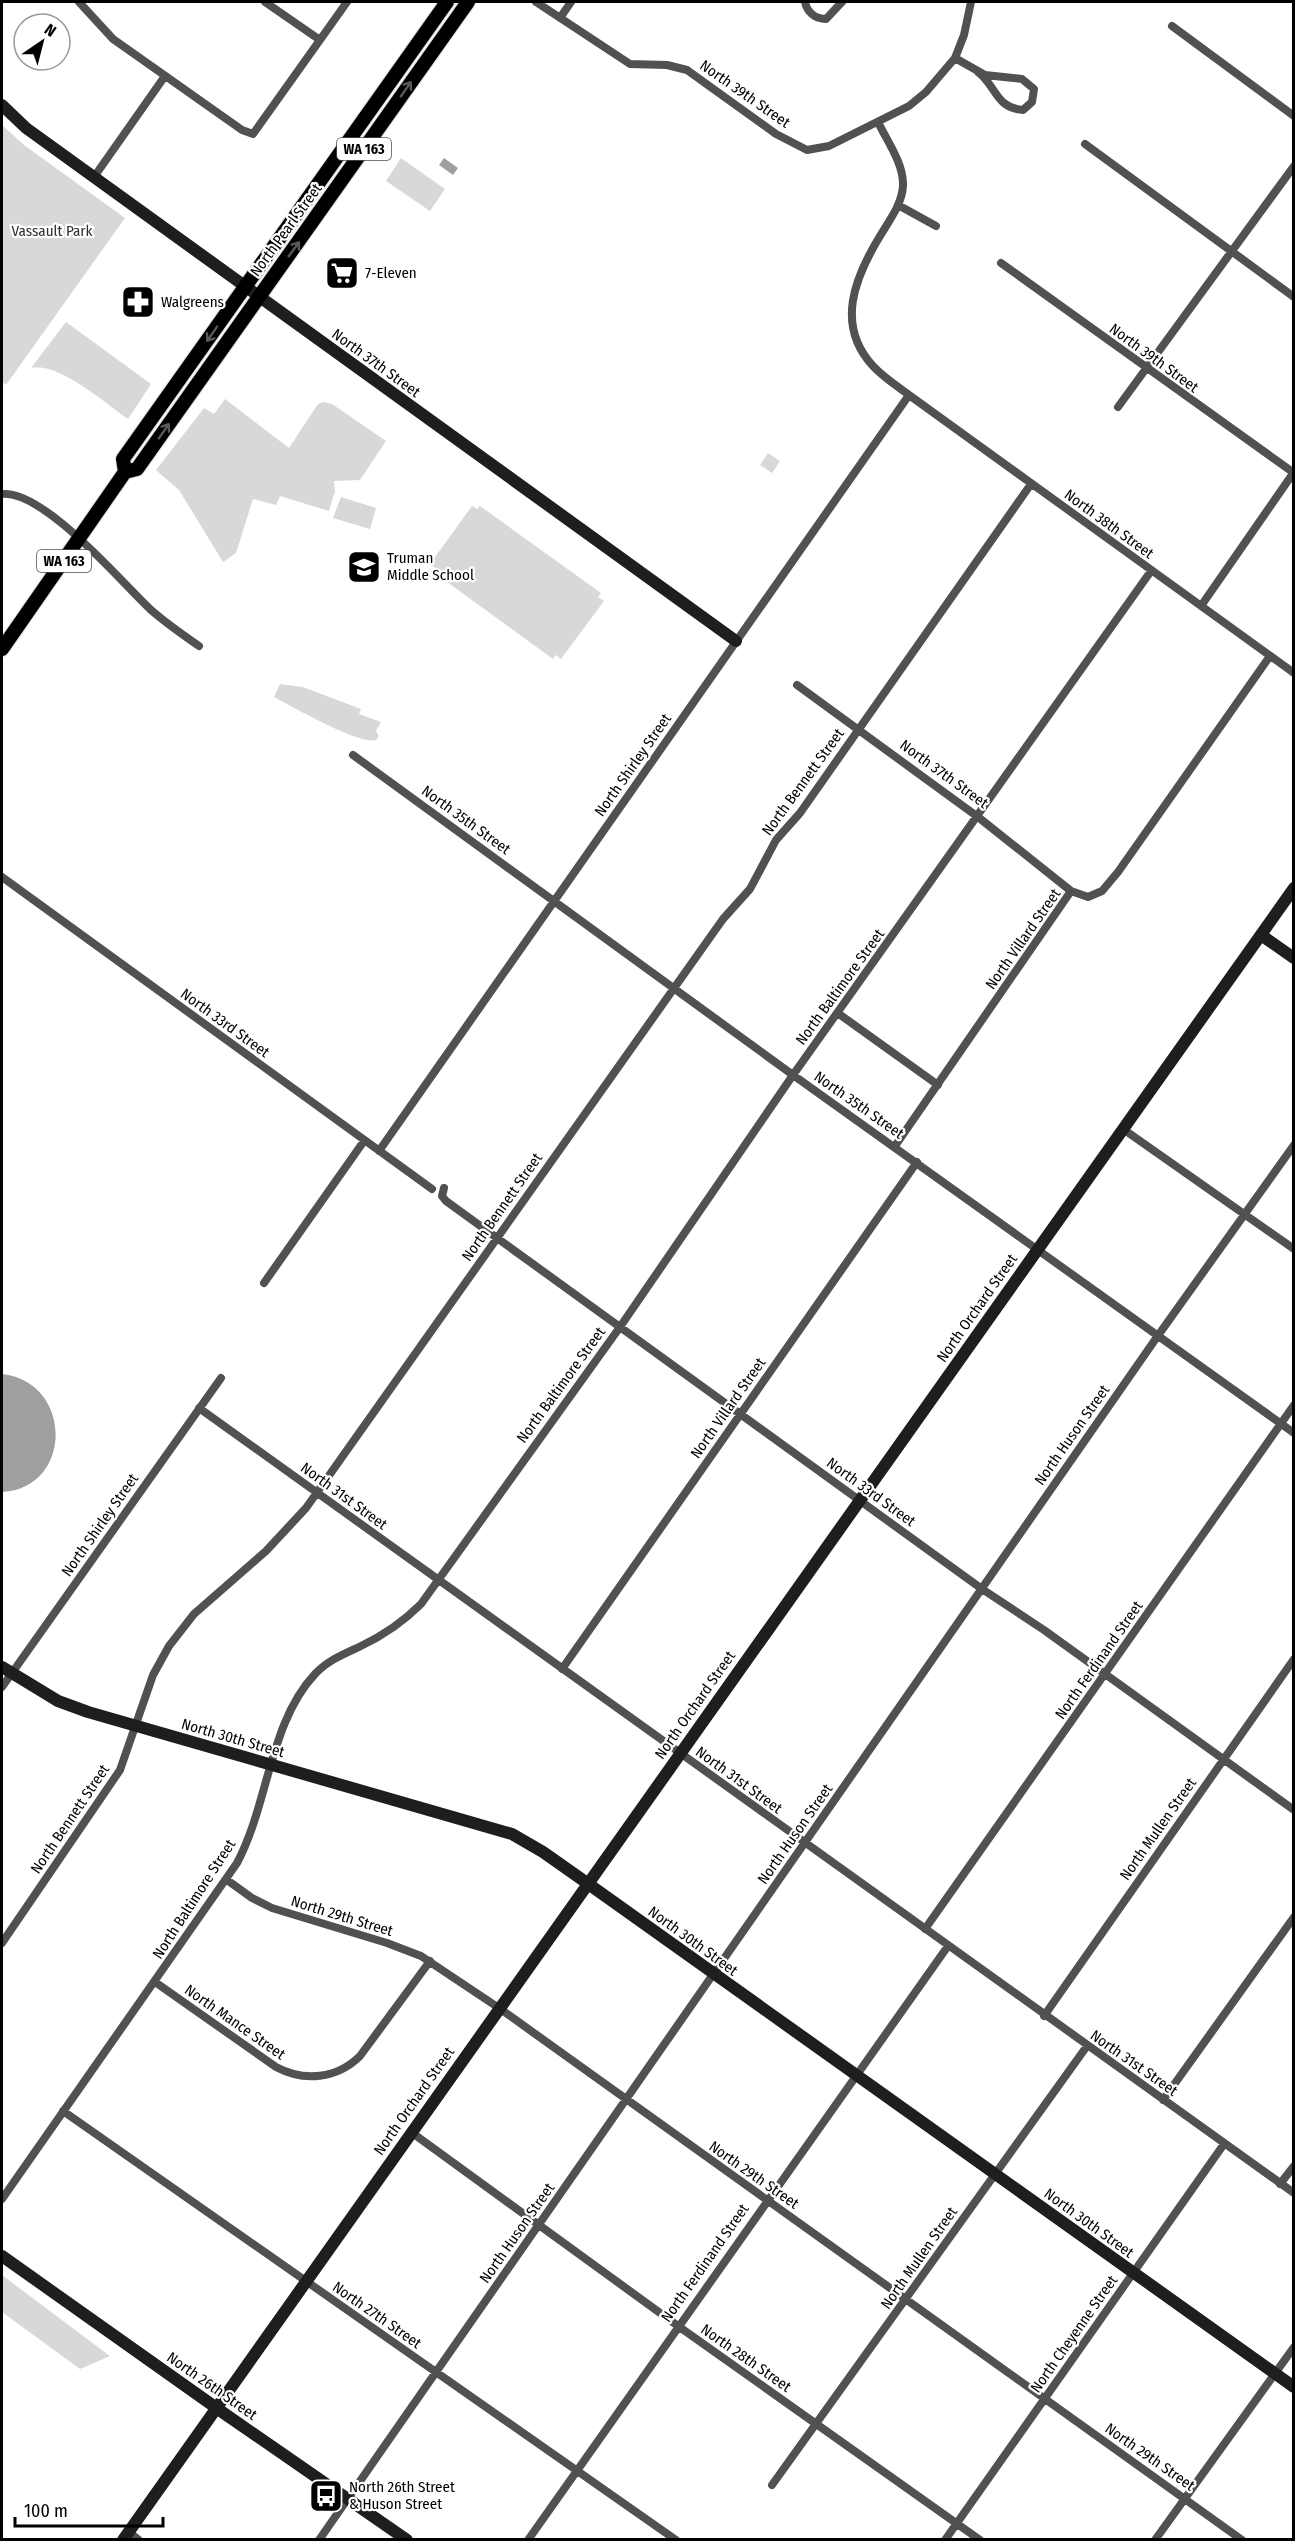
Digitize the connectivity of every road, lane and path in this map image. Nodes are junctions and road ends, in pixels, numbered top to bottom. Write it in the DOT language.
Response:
graph roads {
  1 [pos="79,2"];
  2 [pos="265,2"];
  3 [pos="347,2"];
  4 [pos="447,2"];
  5 [pos="468,2"];
  6 [pos="536,2"];
  7 [pos="572,2"];
  8 [pos="805,2"];
  9 [pos="842,2"];
  10 [pos="971,2"];
  11 [pos="560,18"];
  12 [pos="1172,26"];
  13 [pos="320,40"];
  14 [pos="955,58"];
  15 [pos="978,72"];
  16 [pos="165,76"];
  17 [pos="2,105"];
  18 [pos="1293,116"];
  19 [pos="879,122"];
  20 [pos="1085,144"];
  21 [pos="1293,165"];
  22 [pos="94,177"];
  23 [pos="898,205"];
  24 [pos="936,226"];
  25 [pos="1231,252"];
  26 [pos="1001,263"];
  27 [pos="246,286"];
  28 [pos="259,296"];
  29 [pos="1293,297"];
  30 [pos="1146,369"];
  31 [pos="909,395"];
  32 [pos="1118,407"];
  33 [pos="125,472"];
  34 [pos="1293,473"];
  35 [pos="1031,484"];
  36 [pos="2,494"];
  37 [pos="80,539"];
  38 [pos="1151,571"];
  39 [pos="1201,606"];
  40 [pos="736,641"];
  41 [pos="199,645"];
  42 [pos="2,649"];
  43 [pos="1270,656"];
  44 [pos="1293,673"];
  45 [pos="797,685"];
  46 [pos="858,730"];
  47 [pos="353,754"];
  48 [pos="978,817"];
  49 [pos="2,877"];
  50 [pos="1293,888"];
  51 [pos="1071,891"];
  52 [pos="554,901"];
  53 [pos="1261,935"];
  54 [pos="1293,958"];
  55 [pos="675,987"];
  56 [pos="838,1014"];
  57 [pos="794,1075"];
  58 [pos="938,1085"];
  59 [pos="1123,1129"];
  60 [pos="364,1141"];
  61 [pos="1293,1145"];
  62 [pos="895,1146"];
  63 [pos="379,1151"];
  64 [pos="917,1162"];
  65 [pos="444,1188"];
  66 [pos="432,1190"];
  67 [pos="1244,1215"];
  68 [pos="497,1238"];
  69 [pos="1293,1249"];
  70 [pos="1036,1250"];
  71 [pos="264,1283"];
  72 [pos="620,1327"];
  73 [pos="1157,1337"];
  74 [pos="221,1378"];
  75 [pos="1293,1405"];
  76 [pos="199,1408"];
  77 [pos="740,1414"];
  78 [pos="1280,1423"];
  79 [pos="1293,1433"];
  80 [pos="317,1493"];
  81 [pos="860,1499"];
  82 [pos="439,1580"];
  83 [pos="982,1589"];
  84 [pos="1293,1659"];
  85 [pos="562,1669"];
  86 [pos="6,1671"];
  87 [pos="1105,1674"];
  88 [pos="2,1687"];
  89 [pos="135,1726"];
  90 [pos="679,1753"];
  91 [pos="1223,1760"];
  92 [pos="273,1765"];
  93 [pos="1293,1810"];
  94 [pos="805,1843"];
  95 [pos="227,1880"];
  96 [pos="587,1882"];
  97 [pos="1293,1917"];
  98 [pos="925,1929"];
  99 [pos="2,1943"];
  100 [pos="948,1946"];
  101 [pos="430,1961"];
  102 [pos="713,1974"];
  103 [pos="155,1982"];
  104 [pos="499,2008"];
  105 [pos="1044,2016"];
  106 [pos="1087,2046"];
  107 [pos="855,2076"];
  108 [pos="626,2100"];
  109 [pos="1163,2100"];
  110 [pos="63,2111"];
  111 [pos="411,2132"];
  112 [pos="1224,2144"];
  113 [pos="1293,2166"];
  114 [pos="996,2175"];
  115 [pos="1280,2184"];
  116 [pos="1293,2193"];
  117 [pos="2,2199"];
  118 [pos="766,2200"];
  119 [pos="538,2225"];
  120 [pos="2,2256"];
  121 [pos="1133,2273"];
  122 [pos="305,2281"];
  123 [pos="906,2300"];
  124 [pos="678,2326"];
  125 [pos="1293,2347"];
  126 [pos="435,2373"];
  127 [pos="1274,2374"];
  128 [pos="1293,2387"];
  129 [pos="1044,2399"];
  130 [pos="216,2407"];
  131 [pos="816,2425"];
  132 [pos="576,2471"];
  133 [pos="772,2485"];
  134 [pos="348,2498"];
  135 [pos="1185,2499"];
  136 [pos="957,2523"];
  137 [pos="130,2537"];
  138 [pos="319,2540"];
  139 [pos="407,2540"];
  140 [pos="528,2540"];
  141 [pos="676,2540"];
  142 [pos="945,2540"];
  143 [pos="980,2540"];
  144 [pos="1155,2540"];
  145 [pos="1242,2540"];
  1 -- 16 [label="street"];
  2 -- 13 [label="street"];
  3 -- 13 [label="street"];
  4 -- 27 [label="main road, North Pearl Street / WA 163"];
  28 -- 5 [label="main road, North Pearl Street / WA 163, one-way"];
  6 -- 11 [label="street, North 39th Street"];
  7 -- 11 [label="street"];
  8 -- 9 [label="street"];
  10 -- 14 [label="street, North 39th Street"];
  11 -- 19 [label="street, North 39th Street"];
  12 -- 18 [label="street"];
  13 -- 16 [label="street"];
  14 -- 15 [label="street"];
  14 -- 19 [label="street, North 39th Street"];
  15 -- 15 [label="street"];
  16 -- 22 [label="street"];
  17 -- 22 [label="street, North 37th Street"];
  19 -- 23 [label="street"];
  20 -- 25 [label="street"];
  21 -- 25 [label="street"];
  22 -- 27 [label="street, North 37th Street"];
  23 -- 24 [label="street"];
  23 -- 31 [label="street, North 38th Street"];
  25 -- 29 [label="street"];
  25 -- 30 [label="street"];
  26 -- 30 [label="street, North 39th Street"];
  27 -- 28 [label="street, North 37th Street"];
  27 -- 33 [label="main road, North Pearl Street / WA 163, one-way"];
  33 -- 28 [label="main road, North Pearl Street / WA 163, one-way"];
  28 -- 40 [label="street, North 37th Street"];
  30 -- 32 [label="street"];
  30 -- 34 [label="street, North 39th Street"];
  31 -- 35 [label="street, North 38th Street"];
  31 -- 40 [label="street, North Shirley Street"];
  33 -- 37 [label="main road, North Pearl Street / WA 163"];
  34 -- 39 [label="street"];
  35 -- 38 [label="street, North 38th Street"];
  35 -- 46 [label="street, North Bennett Street"];
  36 -- 37 [label="street"];
  37 -- 41 [label="street"];
  37 -- 42 [label="main road, North Pearl Street / WA 163"];
  38 -- 39 [label="street, North 38th Street"];
  38 -- 48 [label="street, North Baltimore Street"];
  39 -- 43 [label="street, North 38th Street"];
  40 -- 52 [label="street, North Shirley Street"];
  43 -- 44 [label="street, North 38th Street"];
  43 -- 51 [label="street, North Villard Street"];
  45 -- 46 [label="street, North 37th Street"];
  46 -- 48 [label="street, North 37th Street"];
  46 -- 55 [label="street, North Bennett Street"];
  47 -- 52 [label="street, North 35th Street"];
  48 -- 51 [label="street, North 37th Street"];
  48 -- 56 [label="street, North Baltimore Street"];
  49 -- 60 [label="street, North 33rd Street"];
  50 -- 53 [label="street, North Orchard Street"];
  51 -- 58 [label="street, North Villard Street"];
  52 -- 55 [label="street, North 35th Street"];
  52 -- 63 [label="street, North Shirley Street"];
  53 -- 54 [label="street"];
  53 -- 59 [label="street, North Orchard Street"];
  55 -- 57 [label="street, North 35th Street"];
  55 -- 68 [label="street, North Bennett Street"];
  56 -- 57 [label="street, North Baltimore Street"];
  56 -- 58 [label="street"];
  57 -- 62 [label="street, North 35th Street"];
  57 -- 72 [label="street, North Baltimore Street"];
  58 -- 62 [label="street, North Villard Street"];
  59 -- 67 [label="street"];
  59 -- 70 [label="street, North Orchard Street"];
  60 -- 63 [label="street, North 33rd Street"];
  60 -- 71 [label="street"];
  61 -- 67 [label="street, North Huson Street"];
  62 -- 64 [label="street, North 35th Street"];
  63 -- 66 [label="street, North 33rd Street"];
  64 -- 70 [label="street, North 35th Street"];
  64 -- 77 [label="street, North Villard Street"];
  65 -- 68 [label="street, North 33rd Street"];
  67 -- 69 [label="street"];
  67 -- 73 [label="street, North Huson Street"];
  68 -- 72 [label="street, North 33rd Street"];
  68 -- 80 [label="street, North Bennett Street"];
  70 -- 73 [label="street, North 35th Street"];
  70 -- 81 [label="street, North Orchard Street"];
  72 -- 77 [label="street, North 33rd Street"];
  72 -- 82 [label="street, North Baltimore Street"];
  73 -- 78 [label="street, North 35th Street"];
  73 -- 83 [label="street, North Huson Street"];
  74 -- 76 [label="street, North Shirley Street"];
  75 -- 78 [label="street, North Ferdinand Street"];
  76 -- 80 [label="street, North 31st Street"];
  76 -- 86 [label="street, North Shirley Street"];
  77 -- 81 [label="street, North 33rd Street"];
  77 -- 85 [label="street, North Villard Street"];
  78 -- 79 [label="street, North 35th Street"];
  78 -- 87 [label="street, North Ferdinand Street"];
  80 -- 82 [label="street, North 31st Street"];
  80 -- 89 [label="street, North Bennett Street"];
  81 -- 83 [label="street, North 33rd Street"];
  81 -- 90 [label="street, North Orchard Street"];
  82 -- 85 [label="street, North 31st Street"];
  82 -- 92 [label="street, North Baltimore Street"];
  83 -- 87 [label="street, North 33rd Street"];
  83 -- 94 [label="street, North Huson Street"];
  84 -- 91 [label="street, North Mullen Street"];
  85 -- 90 [label="street, North 31st Street"];
  86 -- 88 [label="street, North Shirley Street"];
  86 -- 89 [label="street, North 30th Street"];
  87 -- 91 [label="street, North 33rd Street"];
  87 -- 98 [label="street, North Ferdinand Street"];
  89 -- 92 [label="street, North 30th Street"];
  89 -- 99 [label="street, North Bennett Street"];
  90 -- 94 [label="street, North 31st Street"];
  90 -- 96 [label="street, North Orchard Street"];
  91 -- 93 [label="street, North 33rd Street"];
  91 -- 105 [label="street, North Mullen Street"];
  92 -- 95 [label="street, North Baltimore Street"];
  92 -- 96 [label="street, North 30th Street"];
  94 -- 98 [label="street, North 31st Street"];
  94 -- 102 [label="street, North Huson Street"];
  95 -- 101 [label="street, North 29th Street"];
  95 -- 103 [label="street, North Baltimore Street"];
  96 -- 102 [label="street, North 30th Street"];
  96 -- 104 [label="street, North Orchard Street"];
  97 -- 109 [label="street"];
  98 -- 100 [label="street, North 31st Street"];
  100 -- 105 [label="street, North 31st Street"];
  100 -- 107 [label="street, North Ferdinand Street"];
  101 -- 103 [label="street, North Mance Street"];
  101 -- 104 [label="street, North 29th Street"];
  102 -- 107 [label="street, North 30th Street"];
  102 -- 108 [label="street, North Huson Street"];
  103 -- 110 [label="street, North Baltimore Street"];
  104 -- 108 [label="street, North 29th Street"];
  104 -- 111 [label="street, North Orchard Street"];
  105 -- 106 [label="street, North 31st Street"];
  106 -- 109 [label="street, North 31st Street"];
  106 -- 114 [label="street, North Mullen Street"];
  107 -- 114 [label="street, North 30th Street"];
  107 -- 118 [label="street, North Ferdinand Street"];
  108 -- 118 [label="street, North 29th Street"];
  108 -- 119 [label="street, North Huson Street"];
  109 -- 112 [label="street, North 31st Street"];
  110 -- 117 [label="street, North Baltimore Street"];
  110 -- 122 [label="street, North 27th Street"];
  111 -- 119 [label="street, North 28th Street"];
  111 -- 122 [label="street, North Orchard Street"];
  112 -- 115 [label="street, North 31st Street"];
  112 -- 121 [label="street, North Cheyenne Street"];
  113 -- 115 [label="street"];
  114 -- 121 [label="street, North 30th Street"];
  114 -- 123 [label="street, North Mullen Street"];
  115 -- 116 [label="street, North 31st Street"];
  118 -- 123 [label="street, North 29th Street"];
  118 -- 124 [label="street, North Ferdinand Street"];
  119 -- 124 [label="street, North 28th Street"];
  119 -- 126 [label="street, North Huson Street"];
  120 -- 130 [label="street, North 26th Street"];
  121 -- 127 [label="street, North 30th Street"];
  121 -- 129 [label="street, North Cheyenne Street"];
  122 -- 126 [label="street, North 27th Street"];
  122 -- 130 [label="street, North Orchard Street"];
  123 -- 129 [label="street, North 29th Street"];
  123 -- 131 [label="street, North Mullen Street"];
  124 -- 131 [label="street, North 28th Street"];
  124 -- 132 [label="street, North Ferdinand Street"];
  125 -- 127 [label="street"];
  126 -- 132 [label="street, North 27th Street"];
  126 -- 134 [label="street, North Huson Street"];
  127 -- 128 [label="street, North 30th Street"];
  127 -- 135 [label="street"];
  129 -- 135 [label="street, North 29th Street"];
  129 -- 136 [label="street, North Cheyenne Street"];
  130 -- 134 [label="street, North 26th Street"];
  130 -- 137 [label="street, North Orchard Street"];
  131 -- 133 [label="street, North Mullen Street"];
  131 -- 136 [label="street, North 28th Street"];
  132 -- 140 [label="street, North Ferdinand Street"];
  132 -- 141 [label="street, North 27th Street"];
  134 -- 138 [label="street, North Huson Street"];
  134 -- 139 [label="street, North 26th Street"];
  135 -- 144 [label="street"];
  135 -- 145 [label="street, North 29th Street"];
  136 -- 142 [label="street, North Cheyenne Street"];
  136 -- 143 [label="street, North 28th Street"];
}
